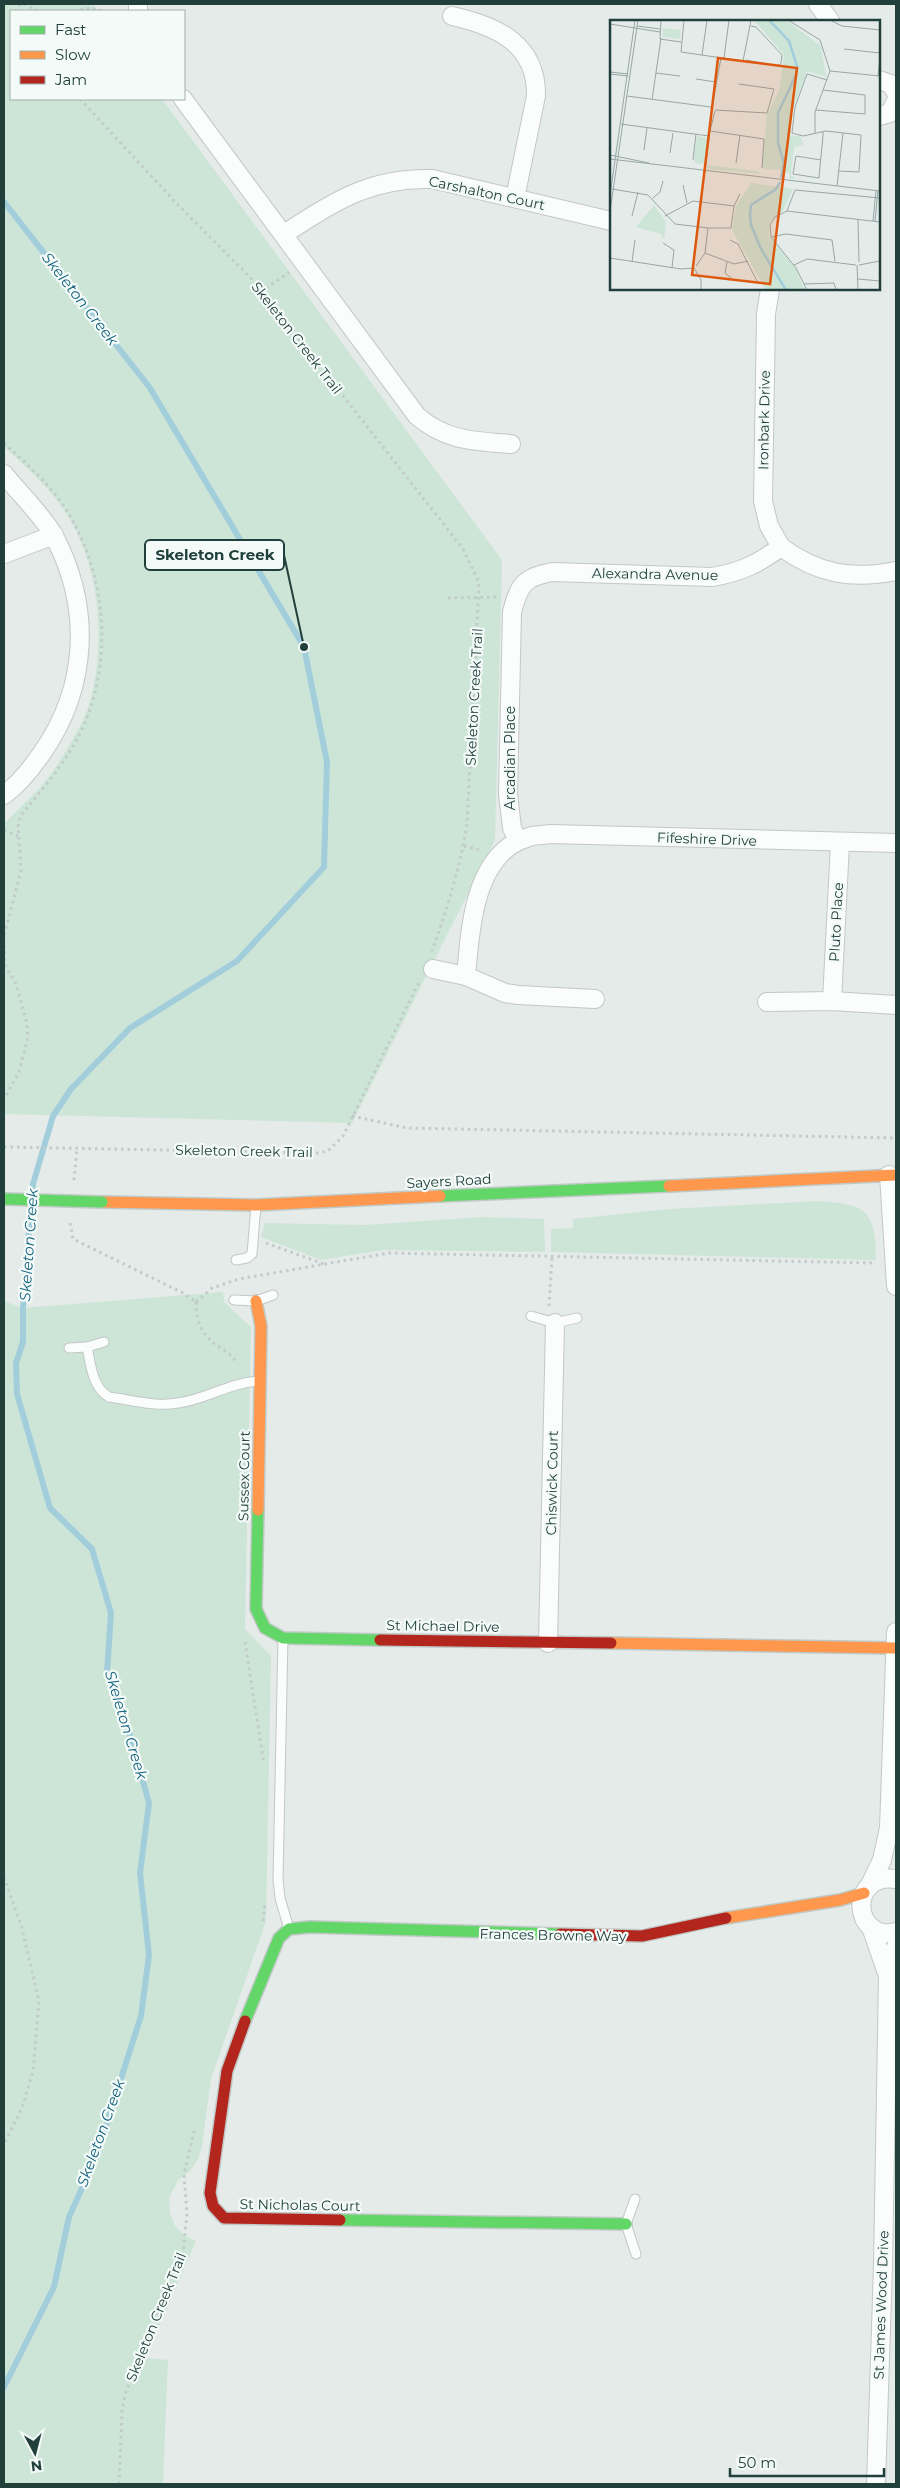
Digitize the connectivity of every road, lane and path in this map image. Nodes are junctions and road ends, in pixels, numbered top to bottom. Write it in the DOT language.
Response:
graph roads {
  1 [pos="24,4"];
  2 [pos="818,4"];
  3 [pos="37,10"];
  4 [pos="79,10"];
  5 [pos="99,10"];
  6 [pos="452,16"];
  7 [pos="829,20"];
  8 [pos="81,100"];
  9 [pos="184,100"];
  10 [pos="896,101"];
  11 [pos="880,116"];
  12 [pos="515,198"];
  13 [pos="610,221"];
  14 [pos="284,234"];
  15 [pos="303,263"];
  16 [pos="770,290"];
  17 [pos="261,292"];
  18 [pos="511,444"];
  19 [pos="4,474"];
  20 [pos="54,535"];
  21 [pos="781,547"];
  22 [pos="4,554"];
  23 [pos="896,571"];
  24 [pos="519,590"];
  25 [pos="448,598"];
  26 [pos="478,598"];
  27 [pos="4,795"];
  28 [pos="4,830"];
  29 [pos="18,836"];
  30 [pos="518,841"];
  31 [pos="840,843"];
  32 [pos="896,844"];
  33 [pos="428,968"];
  34 [pos="466,976"];
  35 [pos="595,999"];
  36 [pos="832,1001"];
  37 [pos="767,1002"];
  38 [pos="896,1005"];
  39 [pos="352,1116"];
  40 [pos="896,1138"];
  41 [pos="4,1146"];
  42 [pos="77,1148"];
  43 [pos="893,1175"];
  44 [pos="73,1185"];
  45 [pos="4,1200"];
  46 [pos="256,1205"];
  47 [pos="70,1221"];
  48 [pos="255,1237"];
  49 [pos="552,1257"];
  50 [pos="236,1260"];
  51 [pos="894,1263"];
  52 [pos="324,1264"];
  53 [pos="896,1286"];
  54 [pos="273,1295"];
  55 [pos="234,1300"];
  56 [pos="256,1301"];
  57 [pos="531,1316"];
  58 [pos="577,1318"];
  59 [pos="552,1322"];
  60 [pos="104,1342"];
  61 [pos="87,1347"];
  62 [pos="69,1348"];
  63 [pos="262,1381"];
  64 [pos="283,1638"];
  65 [pos="896,1640"];
  66 [pos="548,1643"];
  67 [pos="889,1828"];
  68 [pos="896,1861"];
  69 [pos="4,1877"];
  70 [pos="896,1879"];
  71 [pos="866,1890"];
  72 [pos="814,1905"];
  73 [pos="868,1924"];
  74 [pos="289,1929"];
  75 [pos="896,1932"];
  76 [pos="896,1947"];
  77 [pos="888,1976"];
  78 [pos="194,2130"];
  79 [pos="4,2144"];
  80 [pos="635,2199"];
  81 [pos="890,2218"];
  82 [pos="626,2224"];
  83 [pos="636,2254"];
  84 [pos="119,2484"];
  85 [pos="876,2484"];
  1 -- 3 [label="path"];
  2 -- 7 [label="street"];
  4 -- 5 [label="path"];
  6 -- 12 [label="street"];
  8 -- 17 [label="path, Skeleton Creek Trail"];
  9 -- 14 [label="street"];
  10 -- 11 [label="street"];
  12 -- 13 [label="street, Carshalton Court"];
  12 -- 14 [label="street, Carshalton Court"];
  14 -- 15 [label="street"];
  15 -- 17 [label="path"];
  15 -- 18 [label="street"];
  16 -- 21 [label="street, Ironbark Drive"];
  17 -- 26 [label="path, Skeleton Creek Trail"];
  19 -- 20 [label="street"];
  20 -- 22 [label="street"];
  20 -- 27 [label="street"];
  21 -- 23 [label="street"];
  21 -- 24 [label="street, Alexandra Avenue"];
  24 -- 26 [label="path"];
  24 -- 30 [label="street, Arcadian Place"];
  25 -- 26 [label="path"];
  26 -- 33 [label="path, Skeleton Creek Trail"];
  28 -- 29 [label="path"];
  30 -- 31 [label="street, Fifeshire Drive"];
  30 -- 34 [label="street"];
  31 -- 32 [label="street, Fifeshire Drive"];
  31 -- 36 [label="street, Pluto Place"];
  33 -- 34 [label="street"];
  33 -- 39 [label="path, Skeleton Creek Trail"];
  34 -- 35 [label="street"];
  36 -- 37 [label="street"];
  36 -- 38 [label="street"];
  39 -- 40 [label="path"];
  39 -- 42 [label="path, Skeleton Creek Trail"];
  41 -- 42 [label="path, Skeleton Creek Trail"];
  42 -- 44 [label="path"];
  43 -- 46 [label="street, Sayers Road"];
  43 -- 51 [label="street"];
  45 -- 46 [label="street, Sayers Road, bridge"];
  46 -- 48 [label="lane"];
  47 -- 52 [label="path"];
  48 -- 50 [label="lane"];
  48 -- 52 [label="path"];
  49 -- 51 [label="path"];
  49 -- 52 [label="path"];
  49 -- 59 [label="path"];
  51 -- 53 [label="street"];
  54 -- 56 [label="lane"];
  55 -- 56 [label="lane"];
  56 -- 63 [label="street, Sussex Court"];
  57 -- 59 [label="lane"];
  58 -- 59 [label="lane"];
  59 -- 66 [label="street, Chiswick Court"];
  60 -- 61 [label="lane"];
  61 -- 62 [label="lane"];
  61 -- 63 [label="lane"];
  63 -- 64 [label="street, Sussex Court"];
  64 -- 66 [label="street, St Michael Drive"];
  64 -- 74 [label="lane"];
  65 -- 66 [label="street, St Michael Drive"];
  65 -- 67 [label="street"];
  67 -- 68 [label="street"];
  67 -- 71 [label="street"];
  69 -- 79 [label="path"];
  70 -- 71 [label="street"];
  71 -- 72 [label="street, Frances Browne Way"];
  71 -- 73 [label="street, St James Wood Drive"];
  72 -- 73 [label="street, Frances Browne Way"];
  72 -- 74 [label="street, Frances Browne Way"];
  73 -- 75 [label="street, Frances Browne Way"];
  73 -- 77 [label="street, St James Wood Drive"];
  74 -- 82 [label="street, St Nicholas Court"];
  76 -- 77 [label="street, St James Wood Drive"];
  77 -- 81 [label="street, St James Wood Drive"];
  78 -- 84 [label="path, Skeleton Creek Trail"];
  80 -- 82 [label="lane"];
  81 -- 85 [label="street, St James Wood Drive"];
  82 -- 83 [label="lane"];
}
